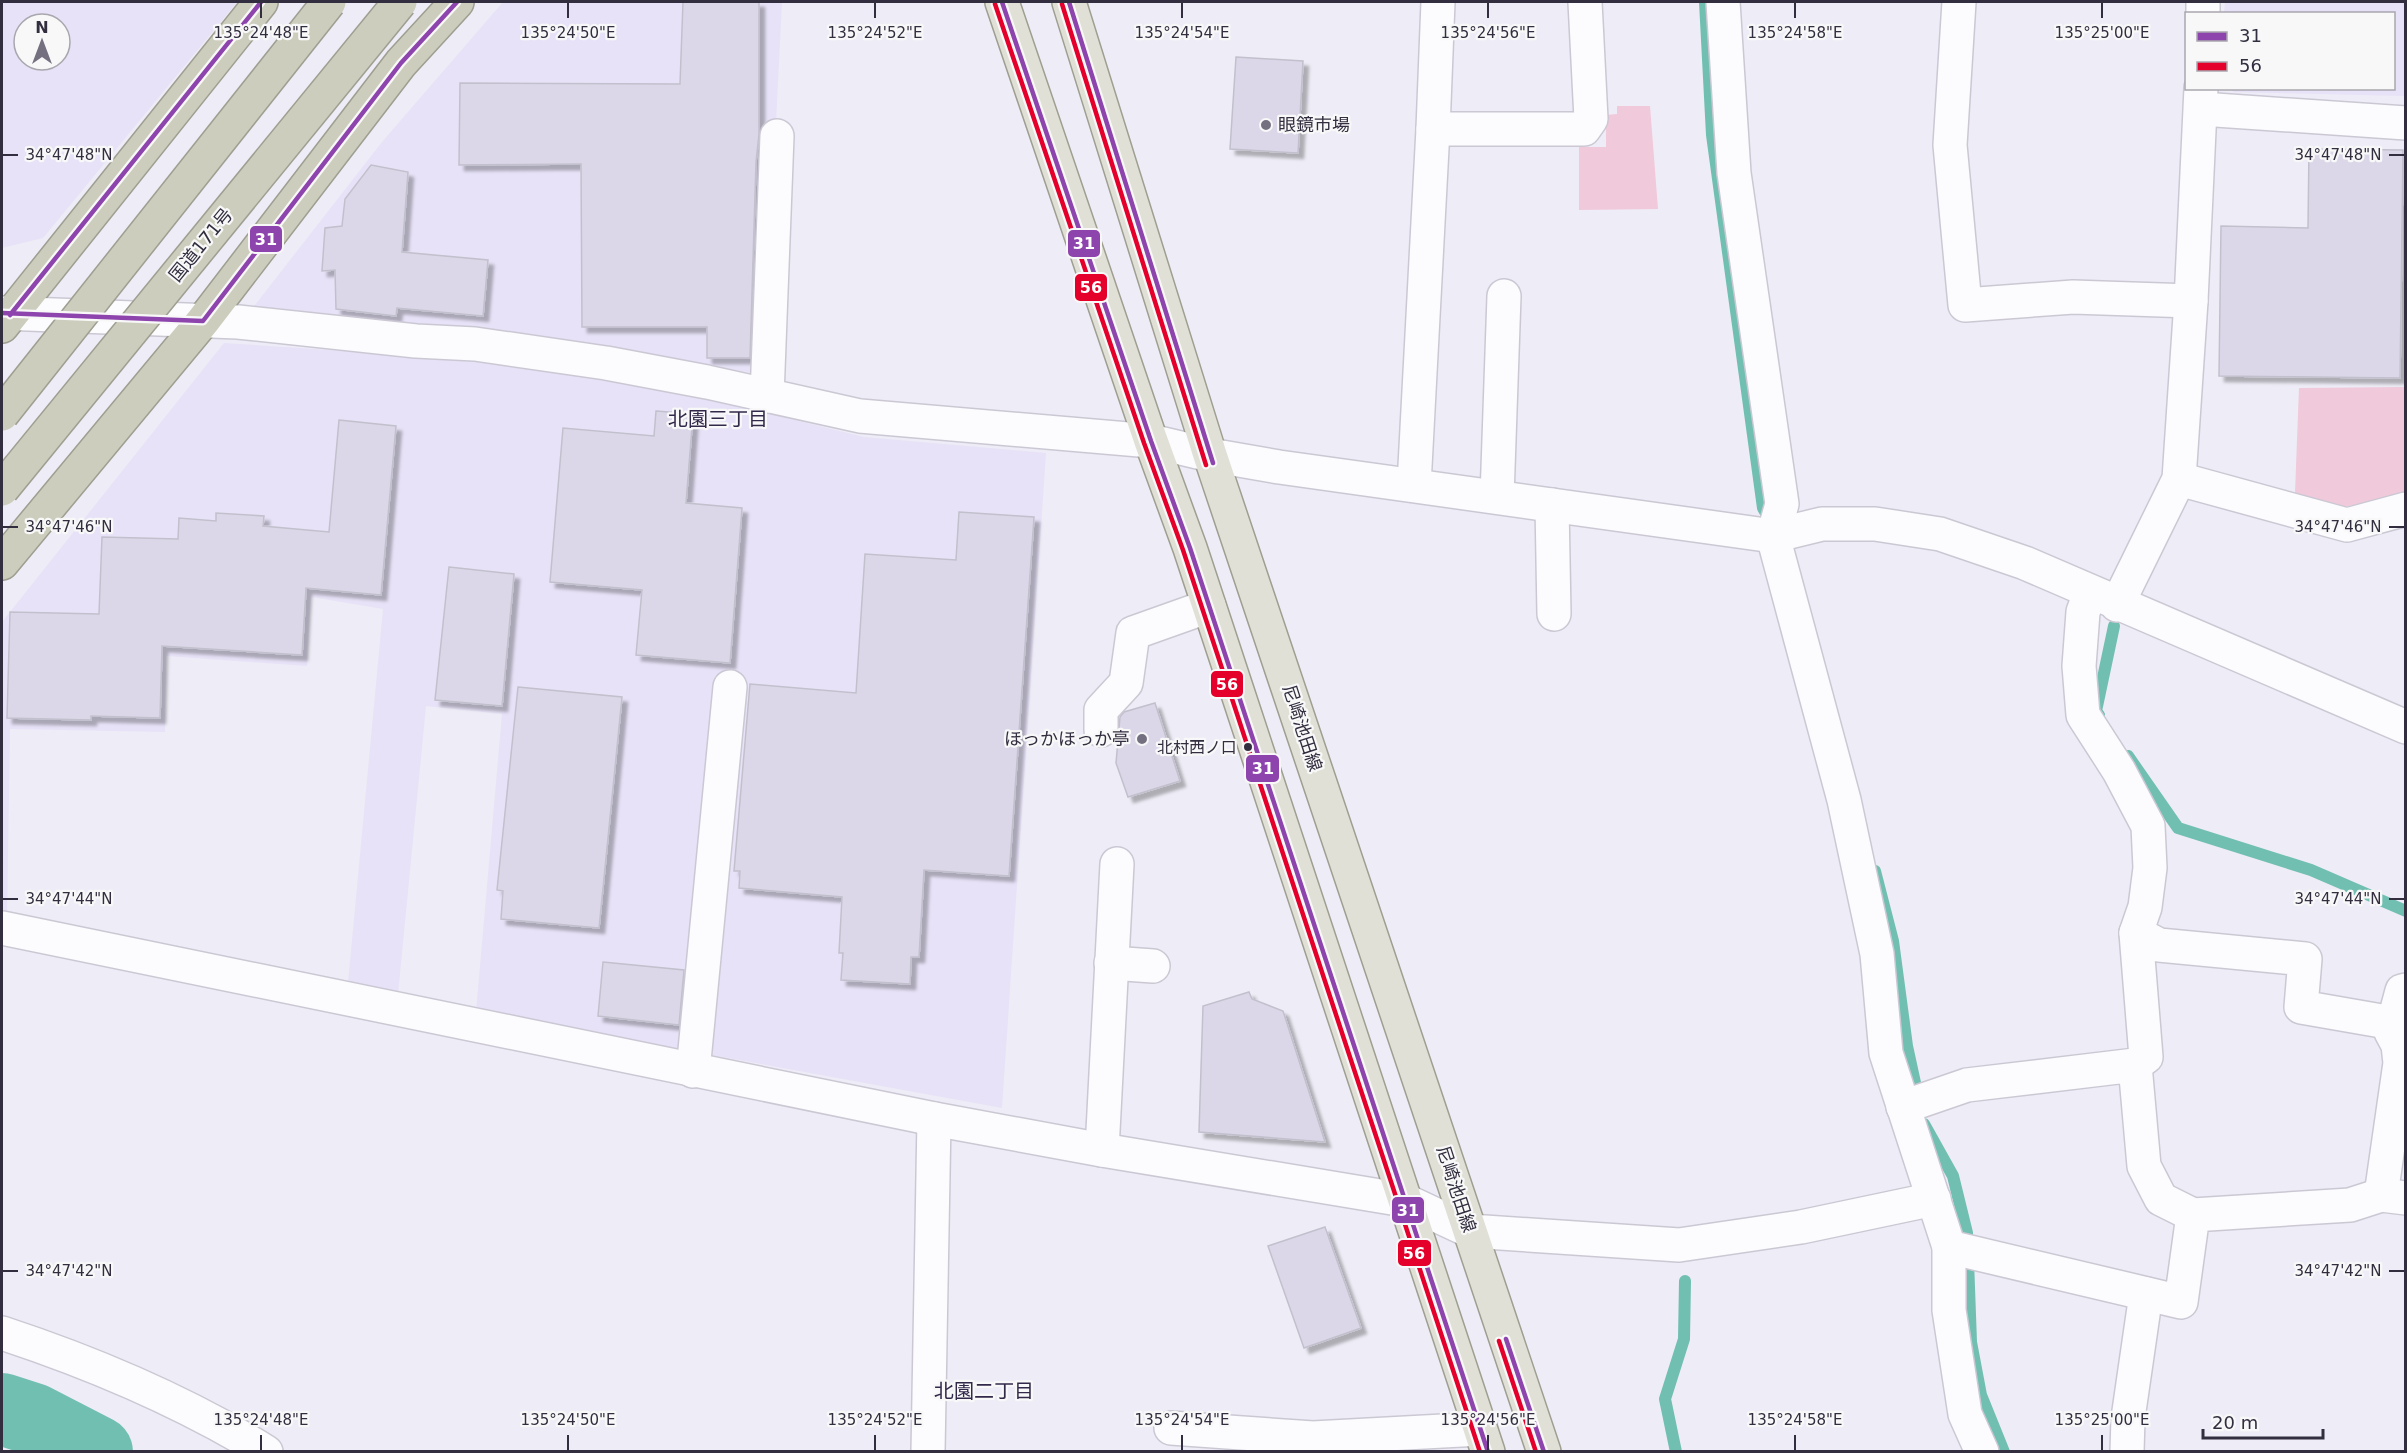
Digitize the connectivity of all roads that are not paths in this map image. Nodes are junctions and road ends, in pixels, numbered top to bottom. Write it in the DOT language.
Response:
graph roads {
  1 [pos="261,2"];
  2 [pos="329,2"];
  3 [pos="400,2"];
  4 [pos="457,2"];
  5 [pos="1002,2"];
  6 [pos="1070,2"];
  7 [pos="1438,2"];
  8 [pos="1585,2"];
  9 [pos="1723,2"];
  10 [pos="1959,2"];
  11 [pos="2201,99"];
  12 [pos="2406,123"];
  13 [pos="1433,129"];
  14 [pos="777,136"];
  15 [pos="1504,296"];
  16 [pos="2191,301"];
  17 [pos="4,318"];
  18 [pos="203,321"];
  19 [pos="767,396"];
  20 [pos="2,414"];
  21 [pos="1151,441"];
  22 [pos="1210,455"];
  23 [pos="2179,479"];
  24 [pos="1414,485"];
  25 [pos="2,489"];
  26 [pos="1497,498"];
  27 [pos="1552,505"];
  28 [pos="2406,509"];
  29 [pos="1773,536"];
  30 [pos="2,563"];
  31 [pos="2103,599"];
  32 [pos="1209,606"];
  33 [pos="1554,614"];
  34 [pos="730,687"];
  35 [pos="2406,727"];
  36 [pos="1101,730"];
  37 [pos="1118,864"];
  38 [pos="2,928"];
  39 [pos="2136,933"];
  40 [pos="1111,963"];
  41 [pos="1153,966"];
  42 [pos="2406,990"];
  43 [pos="2393,1023"];
  44 [pos="2135,1065"];
  45 [pos="693,1071"];
  46 [pos="1903,1107"];
  47 [pos="934,1119"];
  48 [pos="1102,1150"];
  49 [pos="2393,1196"];
  50 [pos="1934,1199"];
  51 [pos="1404,1200"];
  52 [pos="2193,1215"];
  53 [pos="1470,1231"];
  54 [pos="1949,1247"];
  55 [pos="2146,1294"];
  56 [pos="2,1333"];
  57 [pos="1190,1437"];
  58 [pos="1484,1440"];
  59 [pos="266,1452"];
  60 [pos="928,1452"];
  61 [pos="1545,1452"];
  62 [pos="1982,1452"];
  63 [pos="2127,1452"];
  1 -- 17 [label="highway"];
  2 -- 20 [label="highway, bridge"];
  3 -- 25 [label="highway, 国道171号, bridge"];
  4 -- 18 [label="highway"];
  5 -- 21 [label="main road"];
  6 -- 22 [label="main road, 尼崎池田線"];
  7 -- 13 [label="street"];
  8 -- 13 [label="street"];
  9 -- 29 [label="street"];
  10 -- 16 [label="street"];
  11 -- 12 [label="street"];
  11 -- 16 [label="street"];
  13 -- 24 [label="street"];
  14 -- 19 [label="street"];
  15 -- 26 [label="street"];
  16 -- 23 [label="street"];
  17 -- 18 [label="street"];
  18 -- 19 [label="street"];
  18 -- 30 [label="highway"];
  19 -- 21 [label="street"];
  21 -- 22 [label="street"];
  21 -- 32 [label="main road"];
  22 -- 24 [label="street"];
  22 -- 53 [label="main road, 尼崎池田線"];
  23 -- 28 [label="street"];
  23 -- 31 [label="street"];
  24 -- 26 [label="street"];
  26 -- 27 [label="street"];
  27 -- 29 [label="street"];
  27 -- 33 [label="street"];
  29 -- 31 [label="street"];
  29 -- 46 [label="street"];
  31 -- 35 [label="street"];
  31 -- 39 [label="street"];
  32 -- 36 [label="street"];
  32 -- 51 [label="main road"];
  34 -- 45 [label="street"];
  37 -- 40 [label="street"];
  38 -- 45 [label="street"];
  39 -- 43 [label="street"];
  39 -- 44 [label="street"];
  40 -- 41 [label="street"];
  40 -- 48 [label="street"];
  42 -- 43 [label="street"];
  43 -- 49 [label="street"];
  44 -- 46 [label="street"];
  44 -- 52 [label="street"];
  45 -- 47 [label="street"];
  46 -- 50 [label="street"];
  47 -- 48 [label="street"];
  47 -- 60 [label="street"];
  48 -- 51 [label="street"];
  49 -- 52 [label="street"];
  50 -- 53 [label="street"];
  50 -- 54 [label="street"];
  51 -- 53 [label="street"];
  51 -- 58 [label="main road"];
  52 -- 55 [label="street"];
  53 -- 61 [label="main road, 尼崎池田線"];
  54 -- 55 [label="street"];
  54 -- 62 [label="street"];
  55 -- 63 [label="street"];
  56 -- 59 [label="street"];
  57 -- 58 [label="street"];
}
